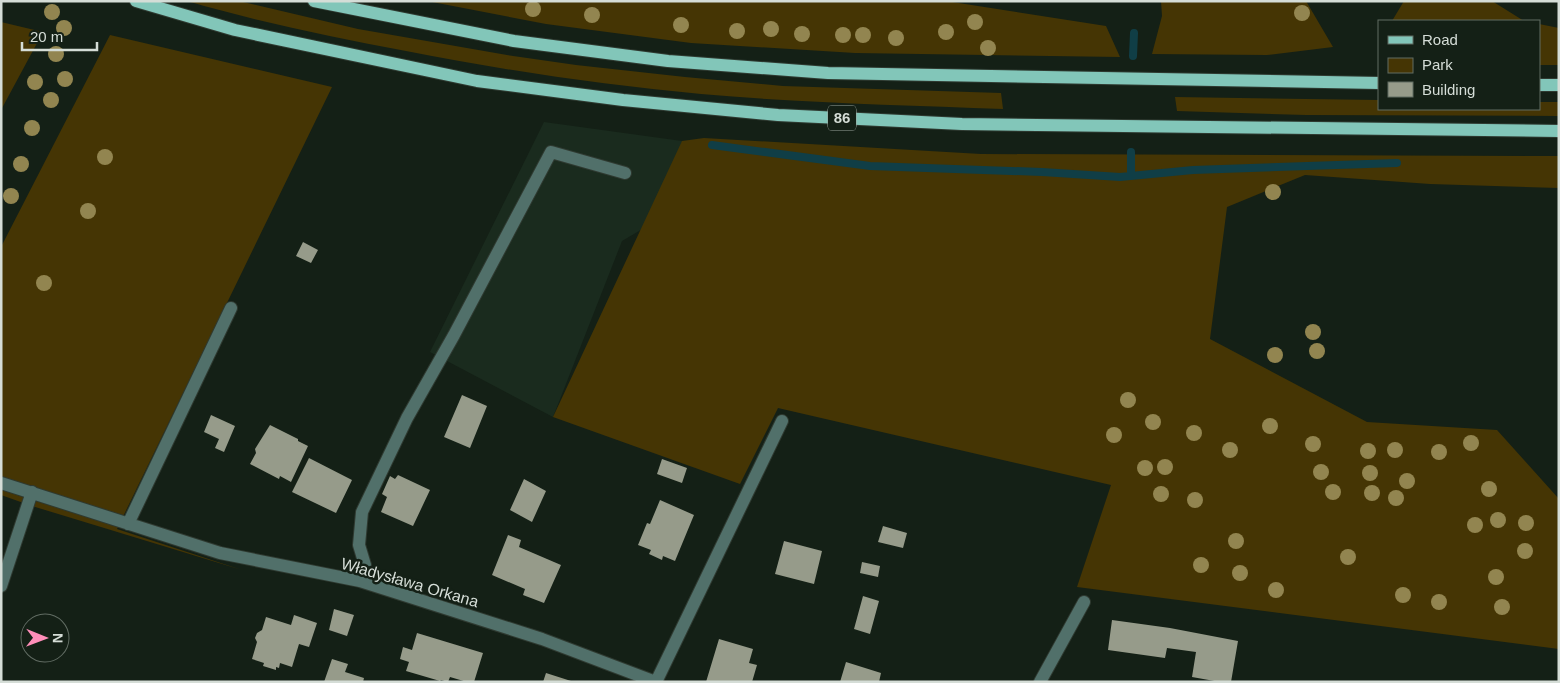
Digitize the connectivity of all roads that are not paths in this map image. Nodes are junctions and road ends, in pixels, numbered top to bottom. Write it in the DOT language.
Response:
graph roads {
  1 [pos="136,1"];
  2 [pos="314,1"];
  3 [pos="1378,83"];
  4 [pos="1540,85"];
  5 [pos="1559,85"];
  6 [pos="1559,131"];
  7 [pos="625,173"];
  8 [pos="231,308"];
  9 [pos="782,421"];
  10 [pos="1,483"];
  11 [pos="32,492"];
  12 [pos="124,523"];
  13 [pos="360,581"];
  14 [pos="1,586"];
  15 [pos="1084,602"];
  16 [pos="656,682"];
  17 [pos="1040,682"];
  1 -- 6 [label="main road, 86"];
  2 -- 3 [label="main road"];
  4 -- 5 [label="main road"];
  7 -- 13 [label="street"];
  8 -- 12 [label="street"];
  9 -- 16 [label="street, Władysława Orkana"];
  10 -- 11 [label="street, Władysława Orkana"];
  11 -- 12 [label="street, Władysława Orkana"];
  11 -- 14 [label="street"];
  12 -- 13 [label="street, Władysława Orkana"];
  13 -- 16 [label="street, Władysława Orkana"];
  15 -- 17 [label="street"];
}
